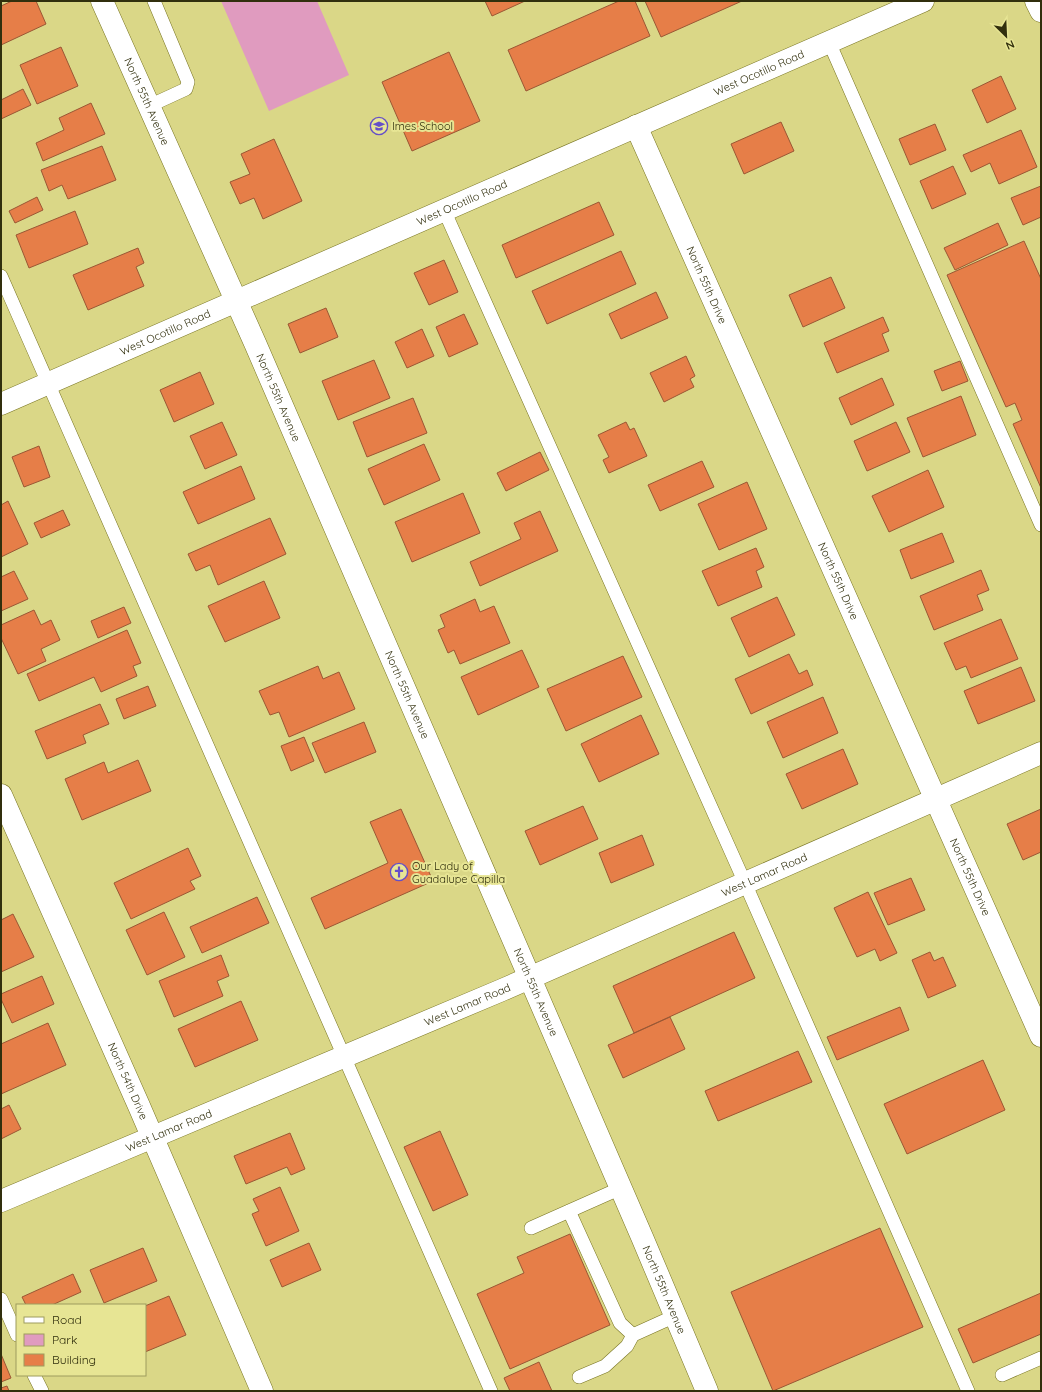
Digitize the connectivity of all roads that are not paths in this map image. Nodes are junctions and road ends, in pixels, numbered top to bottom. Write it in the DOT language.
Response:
graph roads {
  1 [pos="102,1"];
  2 [pos="154,1"];
  3 [pos="924,1"];
  4 [pos="1036,1"];
  5 [pos="1041,11"];
  6 [pos="829,42"];
  7 [pos="149,106"];
  8 [pos="636,126"];
  9 [pos="444,210"];
  10 [pos="1,276"];
  11 [pos="236,301"];
  12 [pos="49,383"];
  13 [pos="1,404"];
  14 [pos="1041,524"];
  15 [pos="1041,753"];
  16 [pos="1,795"];
  17 [pos="936,798"];
  18 [pos="745,883"];
  19 [pos="529,978"];
  20 [pos="1041,1036"];
  21 [pos="344,1056"];
  22 [pos="152,1136"];
  23 [pos="621,1188"];
  24 [pos="1,1200"];
  25 [pos="569,1211"];
  26 [pos="531,1228"];
  27 [pos="1,1299"];
  28 [pos="675,1316"];
  29 [pos="16,1334"];
  30 [pos="634,1335"];
  31 [pos="1041,1358"];
  32 [pos="1002,1375"];
  33 [pos="34,1376"];
  34 [pos="580,1377"];
  35 [pos="42,1391"];
  36 [pos="262,1391"];
  37 [pos="491,1391"];
  38 [pos="708,1391"];
  39 [pos="968,1391"];
  1 -- 7 [label="street, North 55th Avenue"];
  2 -- 7 [label="lane"];
  3 -- 6 [label="street, West Ocotillo Road"];
  4 -- 5 [label="street"];
  6 -- 8 [label="street, West Ocotillo Road"];
  6 -- 14 [label="lane"];
  7 -- 11 [label="street, North 55th Avenue"];
  8 -- 9 [label="street, West Ocotillo Road"];
  8 -- 17 [label="street, North 55th Drive"];
  9 -- 11 [label="street, West Ocotillo Road"];
  9 -- 18 [label="lane"];
  10 -- 12 [label="lane"];
  11 -- 12 [label="street, West Ocotillo Road"];
  11 -- 19 [label="street, North 55th Avenue"];
  12 -- 13 [label="street, West Ocotillo Road"];
  12 -- 21 [label="lane"];
  15 -- 17 [label="street, West Lamar Road"];
  16 -- 22 [label="street, North 54th Drive"];
  17 -- 18 [label="street, West Lamar Road"];
  17 -- 20 [label="street, North 55th Drive"];
  18 -- 19 [label="street, West Lamar Road"];
  18 -- 39 [label="lane"];
  19 -- 21 [label="street, West Lamar Road"];
  19 -- 23 [label="street, North 55th Avenue"];
  21 -- 22 [label="street, West Lamar Road"];
  21 -- 37 [label="lane"];
  22 -- 24 [label="street, West Lamar Road"];
  22 -- 36 [label="street, North 54th Drive"];
  23 -- 25 [label="lane"];
  23 -- 28 [label="street, North 55th Avenue"];
  25 -- 26 [label="lane"];
  25 -- 30 [label="lane"];
  27 -- 29 [label="lane"];
  28 -- 30 [label="lane"];
  28 -- 38 [label="street, North 55th Avenue"];
  30 -- 34 [label="lane"];
  31 -- 32 [label="lane"];
  33 -- 35 [label="lane"];
}
